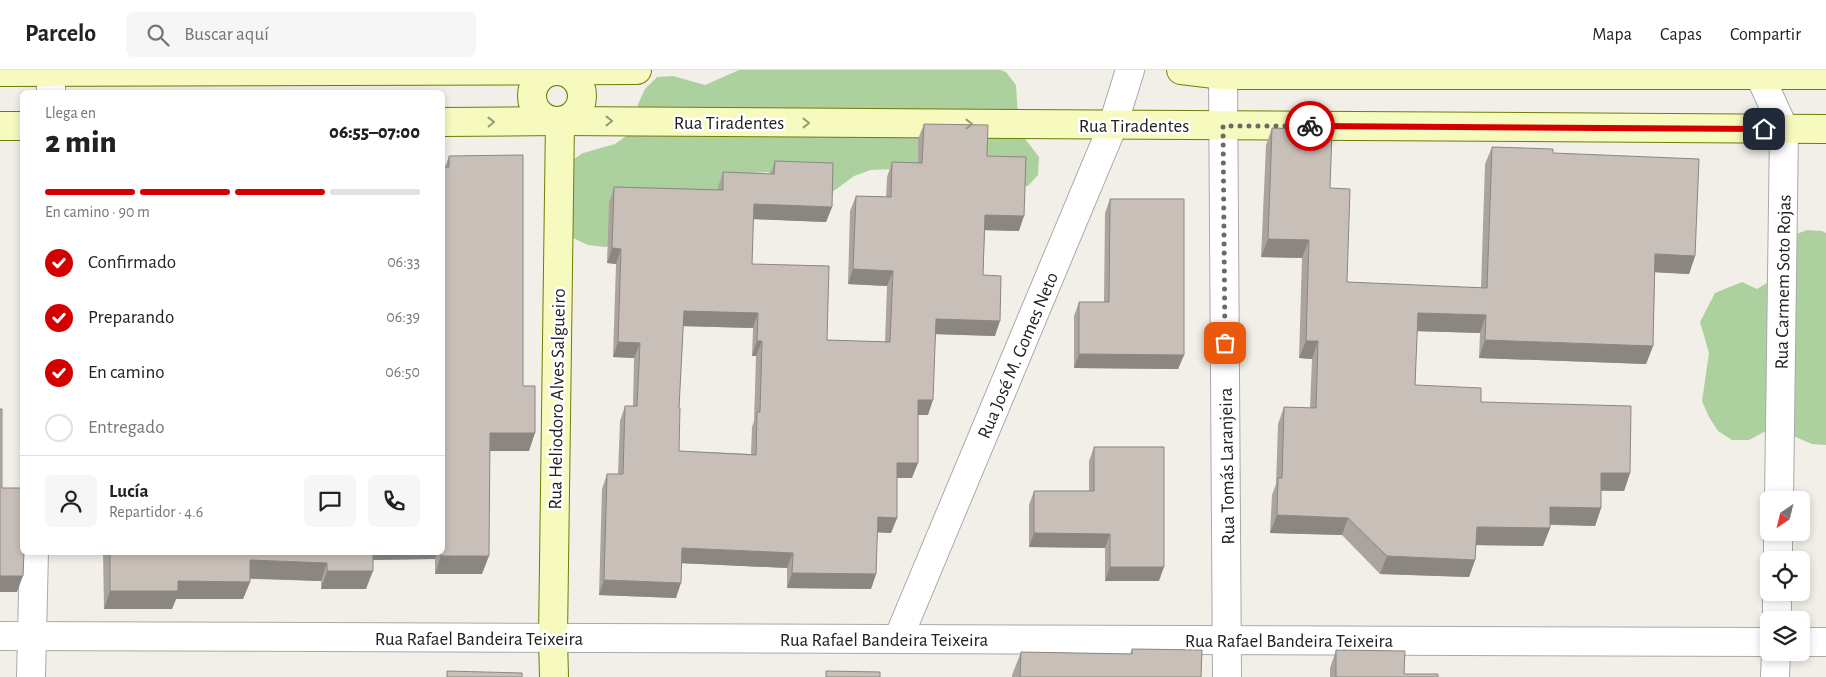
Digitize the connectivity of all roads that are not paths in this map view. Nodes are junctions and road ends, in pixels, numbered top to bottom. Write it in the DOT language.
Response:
graph roads {
  1 [pos="561,70"];
  2 [pos="637,70"];
  3 [pos="1130,70"];
  4 [pos="1181,70"];
  5 [pos="0,72"];
  6 [pos="1760,72"];
  7 [pos="1223,75"];
  8 [pos="1826,75"];
  9 [pos="51,78"];
  10 [pos="560,121"];
  11 [pos="445,122"];
  12 [pos="1113,124"];
  13 [pos="0,126"];
  14 [pos="20,126"];
  15 [pos="1223,126"];
  16 [pos="1784,129"];
  17 [pos="1826,130"];
  18 [pos="1779,491"];
  19 [pos="34,555"];
  20 [pos="0,636"];
  21 [pos="31,636"];
  22 [pos="552,638"];
  23 [pos="898,639"];
  24 [pos="1228,640"];
  25 [pos="1760,642"];
  26 [pos="1810,642"];
  27 [pos="1826,642"];
  28 [pos="1776,661"];
  29 [pos="31,677"];
  30 [pos="554,677"];
  31 [pos="1227,677"];
  32 [pos="1775,677"];
  1 -- 2 [label="main road"];
  1 -- 9 [label="main road"];
  1 -- 10 [label="main road"];
  1 -- 10 [label="main road"];
  3 -- 12 [label="street, Rua José M. Gomes Neto"];
  4 -- 7 [label="main road"];
  5 -- 9 [label="main road"];
  6 -- 7 [label="main road"];
  6 -- 8 [label="main road"];
  6 -- 16 [label="street, Rua Carmem Soto Rojas"];
  7 -- 15 [label="street, Rua Tomás Laranjeira"];
  11 -- 10 [label="main road, Rua Tiradentes, one-way"];
  10 -- 12 [label="main road, Rua Tiradentes, one-way"];
  10 -- 22 [label="main road, Rua Heliodoro Alves Salgueiro"];
  12 -- 15 [label="main road, Rua Tiradentes"];
  12 -- 23 [label="street, Rua José M. Gomes Neto"];
  13 -- 14 [label="main road"];
  15 -- 16 [label="main road, Rua Tiradentes"];
  15 -- 24 [label="street, Rua Tomás Laranjeira"];
  16 -- 17 [label="main road, Rua Tiradentes"];
  16 -- 18 [label="street, Rua Carmem Soto Rojas"];
  19 -- 21 [label="street"];
  20 -- 21 [label="street, Rua Rafael Bandeira Teixeira"];
  21 -- 22 [label="street, Rua Rafael Bandeira Teixeira"];
  21 -- 29 [label="street"];
  22 -- 23 [label="street, Rua Rafael Bandeira Teixeira"];
  22 -- 30 [label="main road, Rua Heliodoro Alves Salgueiro"];
  23 -- 24 [label="street, Rua Rafael Bandeira Teixeira"];
  24 -- 25 [label="street, Rua Rafael Bandeira Teixeira"];
  24 -- 31 [label="street, Rua Tomás Laranjeira"];
  26 -- 27 [label="street"];
  28 -- 32 [label="street"];
}
